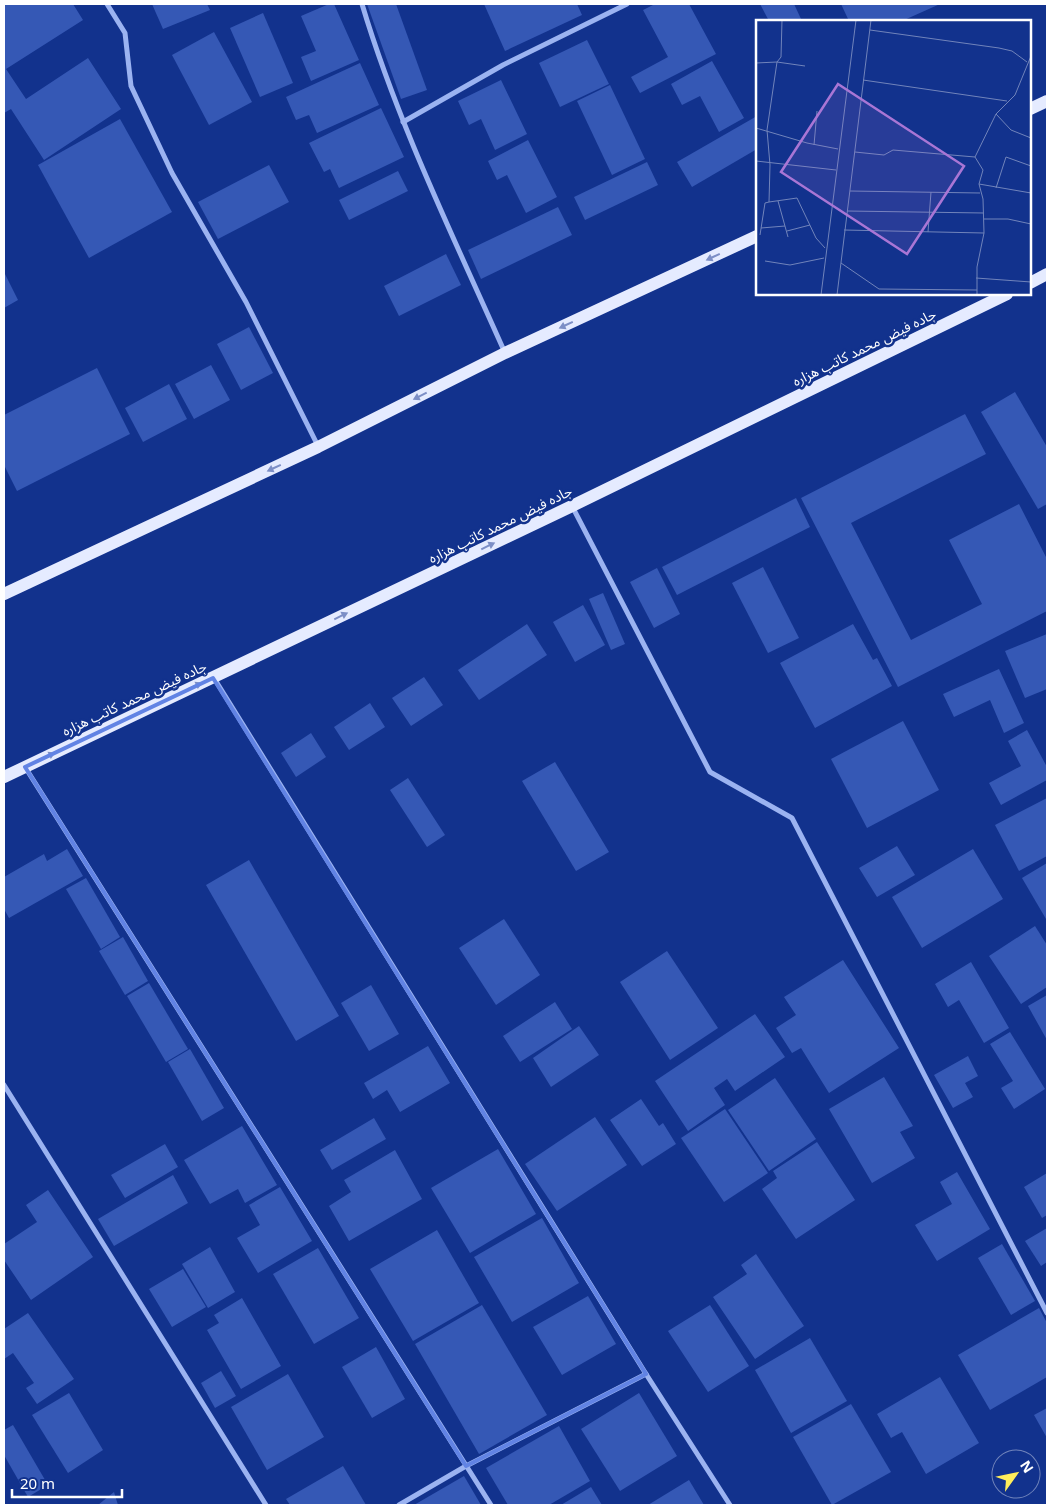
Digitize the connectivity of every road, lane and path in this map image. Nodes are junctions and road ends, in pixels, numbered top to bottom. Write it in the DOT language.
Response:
graph roads {
  1 [pos="107,4"];
  2 [pos="362,4"];
  3 [pos="627,4"];
  4 [pos="1047,101"];
  5 [pos="1031,109"];
  6 [pos="404,122"];
  7 [pos="756,236"];
  8 [pos="1047,274"];
  9 [pos="1031,282"];
  10 [pos="1005,295"];
  11 [pos="505,353"];
  12 [pos="318,447"];
  13 [pos="572,506"];
  14 [pos="4,594"];
  15 [pos="213,678"];
  16 [pos="25,767"];
  17 [pos="4,777"];
  18 [pos="4,1085"];
  19 [pos="1047,1313"];
  20 [pos="646,1374"];
  21 [pos="466,1466"];
  22 [pos="266,1505"];
  23 [pos="399,1505"];
  24 [pos="491,1505"];
  25 [pos="730,1505"];
  1 -- 12 [label="street"];
  2 -- 6 [label="street"];
  3 -- 6 [label="street"];
  4 -- 5 [label="main road"];
  6 -- 11 [label="street"];
  7 -- 11 [label="main road, one-way"];
  8 -- 9 [label="main road"];
  10 -- 13 [label="main road, جاده فیض محمد کاتب هزاره"];
  11 -- 12 [label="main road, one-way"];
  12 -- 14 [label="main road, one-way"];
  15 -- 13 [label="main road, جاده فیض محمد کاتب هزاره, one-way"];
  13 -- 19 [label="street"];
  16 -- 15 [label="main road, جاده فیض محمد کاتب هزاره, one-way"];
  15 -- 20 [label="street"];
  16 -- 17 [label="main road, جاده فیض محمد کاتب هزاره"];
  16 -- 21 [label="street"];
  18 -- 22 [label="street"];
  20 -- 21 [label="street"];
  20 -- 25 [label="street"];
  21 -- 23 [label="street"];
  21 -- 24 [label="street"];
}
